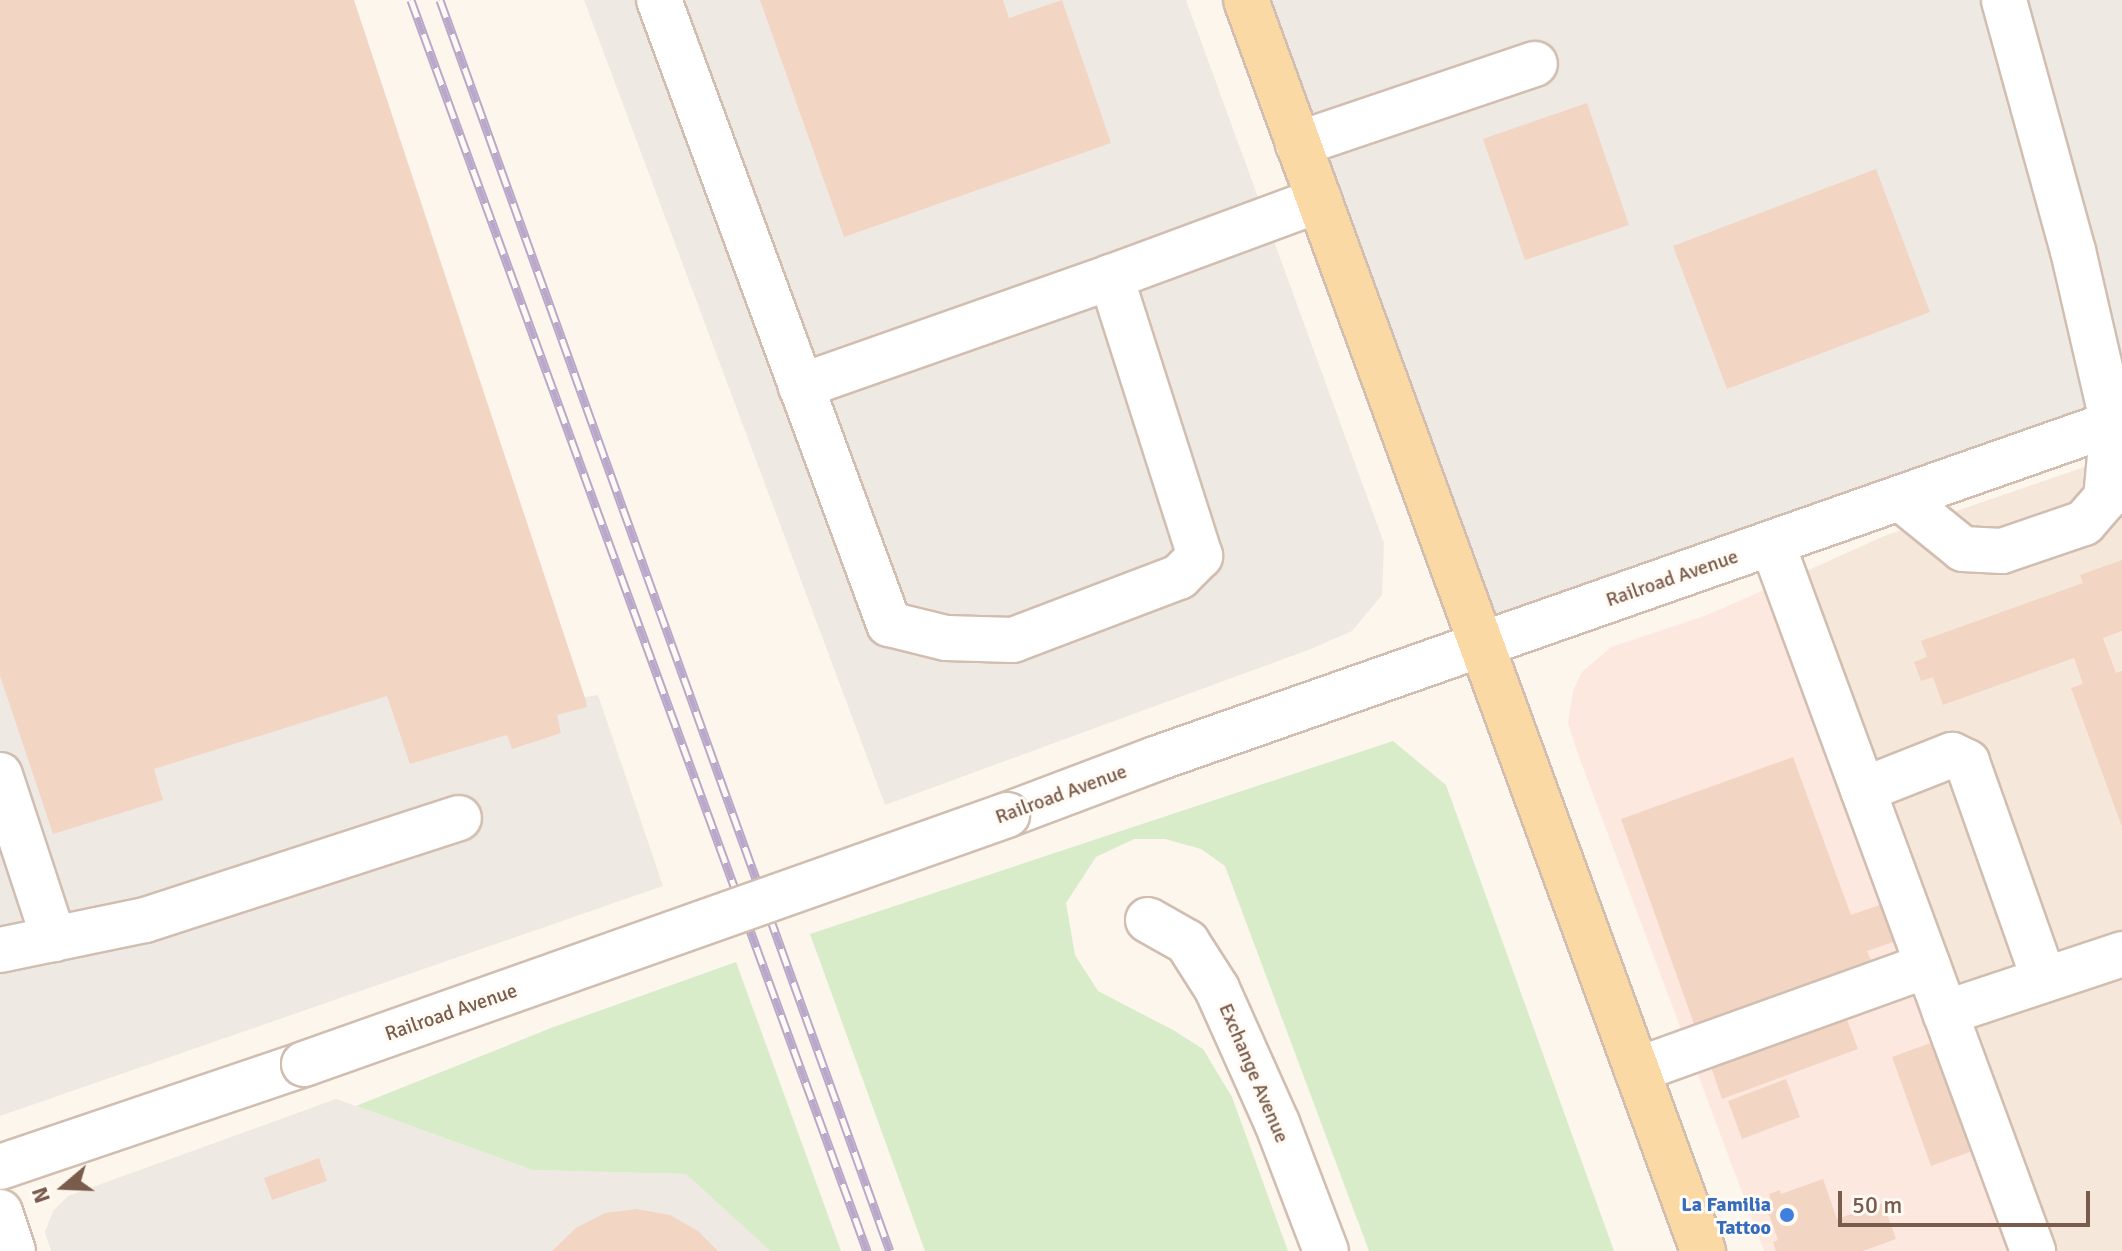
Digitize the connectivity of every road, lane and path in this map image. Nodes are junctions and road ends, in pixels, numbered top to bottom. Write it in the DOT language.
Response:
graph roads {
  1 [pos="659,0"];
  2 [pos="1246,0"];
  3 [pos="2004,0"];
  4 [pos="1535,64"];
  5 [pos="1298,144"];
  6 [pos="1319,200"];
  7 [pos="1111,277"];
  8 [pos="801,386"];
  9 [pos="2117,422"];
  10 [pos="1900,498"];
  11 [pos="1772,543"];
  12 [pos="1481,645"];
  13 [pos="0,775"];
  14 [pos="1863,790"];
  15 [pos="459,818"];
  16 [pos="1148,920"];
  17 [pos="54,939"];
  18 [pos="0,950"];
  19 [pos="2122,954"];
  20 [pos="1928,965"];
  21 [pos="2044,980"];
  22 [pos="1945,1013"];
  23 [pos="1637,1070"];
  24 [pos="0,1167"];
  25 [pos="0,1212"];
  26 [pos="13,1251"];
  27 [pos="1326,1251"];
  28 [pos="1703,1251"];
  29 [pos="2033,1251"];
  1 -- 8 [label="street"];
  2 -- 5 [label="main road"];
  3 -- 9 [label="street"];
  4 -- 5 [label="street"];
  5 -- 6 [label="main road"];
  6 -- 7 [label="street"];
  6 -- 12 [label="main road"];
  7 -- 8 [label="street"];
  7 -- 8 [label="street"];
  9 -- 10 [label="street, Railroad Avenue"];
  9 -- 10 [label="street"];
  10 -- 11 [label="street, Railroad Avenue"];
  11 -- 12 [label="street, Railroad Avenue"];
  11 -- 14 [label="street"];
  12 -- 23 [label="main road"];
  12 -- 24 [label="street, Railroad Avenue, bridge"];
  13 -- 17 [label="street"];
  14 -- 20 [label="street"];
  14 -- 21 [label="street"];
  15 -- 17 [label="street"];
  16 -- 27 [label="street, Exchange Avenue"];
  17 -- 18 [label="street"];
  19 -- 21 [label="street"];
  20 -- 22 [label="street"];
  20 -- 23 [label="street"];
  21 -- 22 [label="street"];
  22 -- 29 [label="street"];
  23 -- 28 [label="main road"];
  25 -- 26 [label="street"];
}
